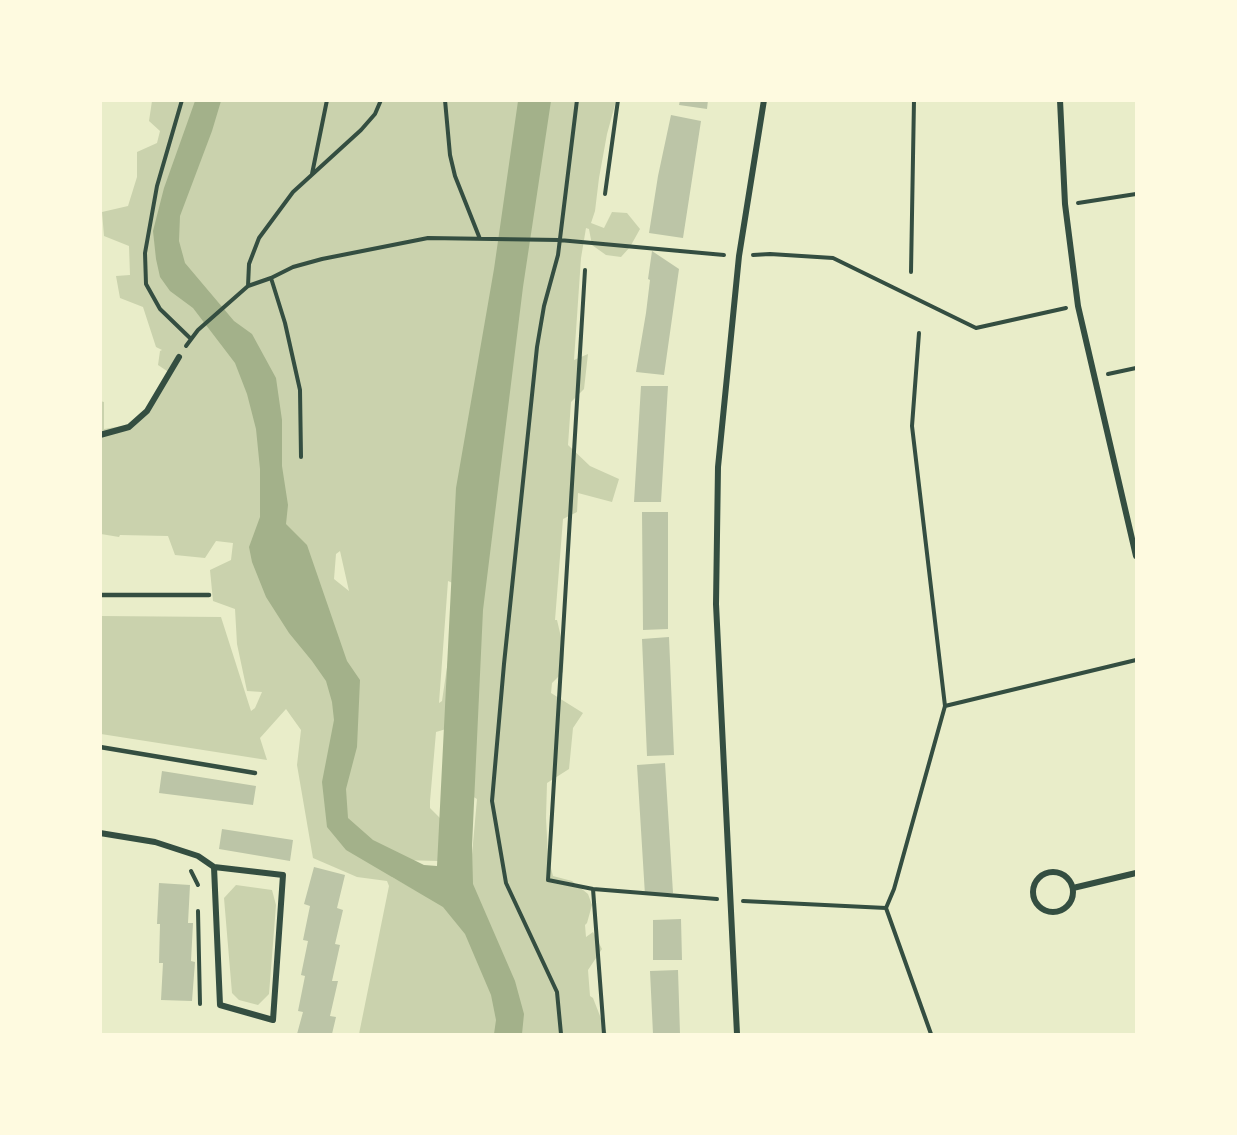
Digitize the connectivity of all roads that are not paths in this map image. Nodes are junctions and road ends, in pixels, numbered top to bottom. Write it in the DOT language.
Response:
graph roads {
  1 [pos="764,100"];
  2 [pos="1060,100"];
  3 [pos="179,357"];
  4 [pos="100,435"];
  5 [pos="1137,556"];
  6 [pos="100,595"];
  7 [pos="209,595"];
  8 [pos="100,747"];
  9 [pos="255,773"];
  10 [pos="100,833"];
  11 [pos="214,867"];
  12 [pos="1137,873"];
  13 [pos="1073,888"];
  14 [pos="737,1035"];
  1 -- 14 [label="street"];
  2 -- 5 [label="street"];
  3 -- 4 [label="street"];
  6 -- 7 [label="lane"];
  8 -- 9 [label="lane"];
  10 -- 11 [label="street"];
  11 -- 11 [label="street"];
  12 -- 13 [label="street"];
  13 -- 13 [label="street"];
}
